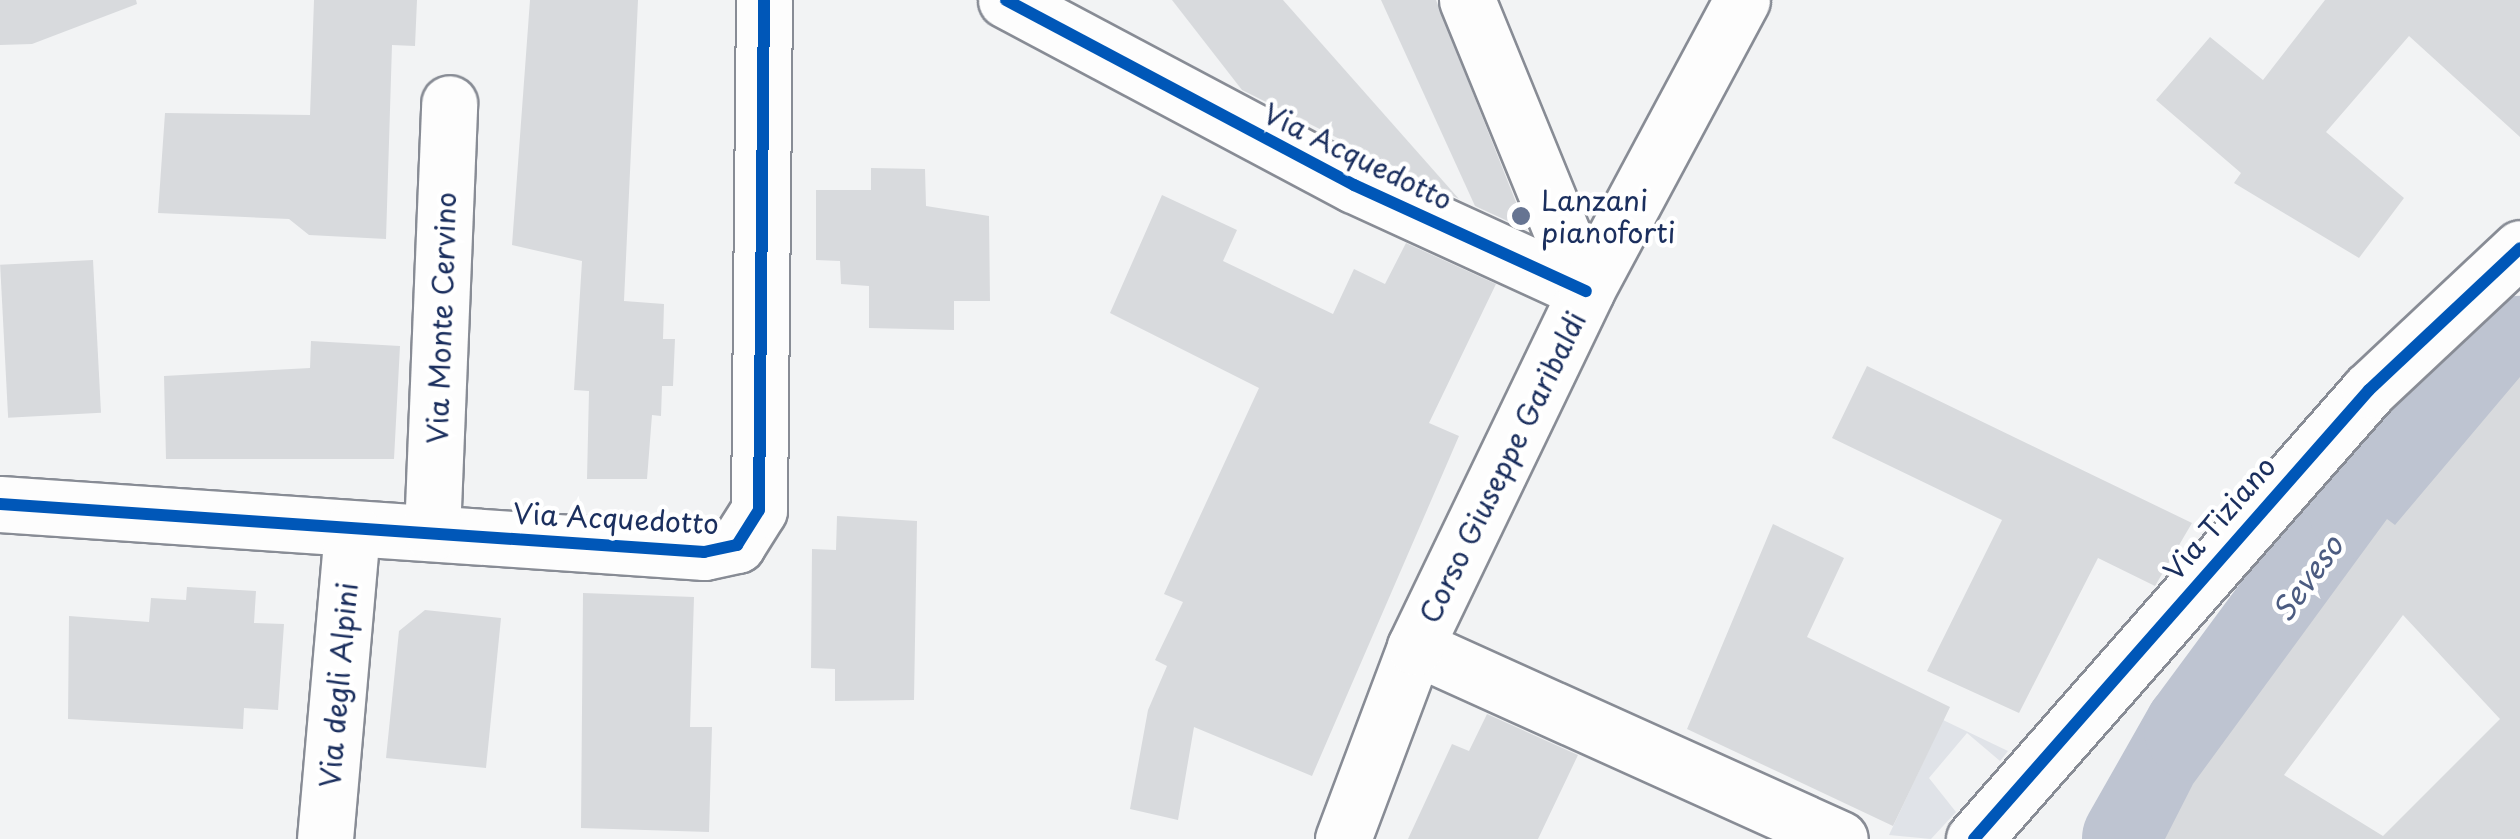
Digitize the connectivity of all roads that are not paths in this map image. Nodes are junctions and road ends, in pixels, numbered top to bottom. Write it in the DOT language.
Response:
graph roads {
  1 [pos="764,0"];
  2 [pos="1006,0"];
  3 [pos="1467,0"];
  4 [pos="1742,0"];
  5 [pos="449,104"];
  6 [pos="2520,248"];
  7 [pos="1586,291"];
  8 [pos="0,504"];
  9 [pos="352,530"];
  10 [pos="432,532"];
  11 [pos="1415,648"];
  12 [pos="324,839"];
  13 [pos="1343,839"];
  14 [pos="1840,839"];
  15 [pos="1974,839"];
  1 -- 10 [label="street, Via Acquedotto"];
  2 -- 7 [label="street, Via Acquedotto"];
  3 -- 7 [label="street"];
  4 -- 7 [label="street, Corso Giuseppe Garibaldi"];
  5 -- 10 [label="street, Via Monte Cervino"];
  6 -- 15 [label="street, Via Tiziano"];
  7 -- 11 [label="street, Corso Giuseppe Garibaldi"];
  8 -- 9 [label="street, Via Acquedotto"];
  9 -- 10 [label="street, Via Acquedotto"];
  9 -- 12 [label="street, Via degli Alpini"];
  11 -- 13 [label="street, Corso Giuseppe Garibaldi"];
  11 -- 14 [label="street"];
}
